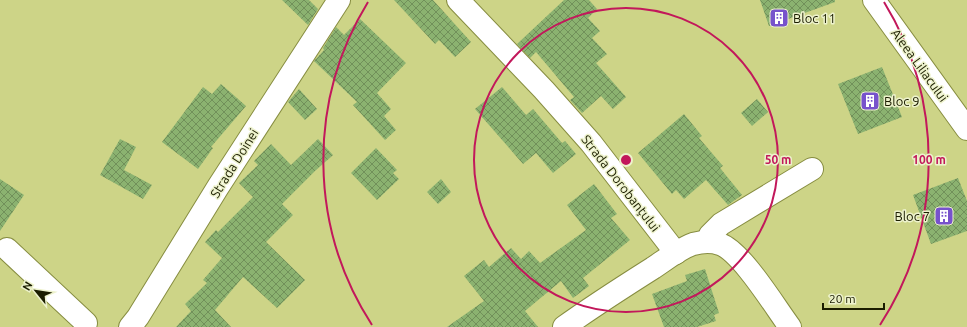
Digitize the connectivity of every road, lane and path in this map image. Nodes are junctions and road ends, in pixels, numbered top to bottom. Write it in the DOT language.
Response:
graph roads {
  1 [pos="339,0"];
  2 [pos="458,0"];
  3 [pos="874,0"];
  4 [pos="967,129"];
  5 [pos="812,169"];
  6 [pos="707,242"];
  7 [pos="7,248"];
  8 [pos="676,253"];
  9 [pos="84,326"];
  10 [pos="130,327"];
  11 [pos="564,327"];
  12 [pos="790,327"];
  1 -- 10 [label="street, Strada Doinei"];
  2 -- 8 [label="street, Strada Dorobanțului"];
  3 -- 4 [label="street, Aleea Liliacului"];
  5 -- 6 [label="street"];
  6 -- 8 [label="street"];
  6 -- 12 [label="street"];
  7 -- 9 [label="street"];
  8 -- 11 [label="street"];
}
